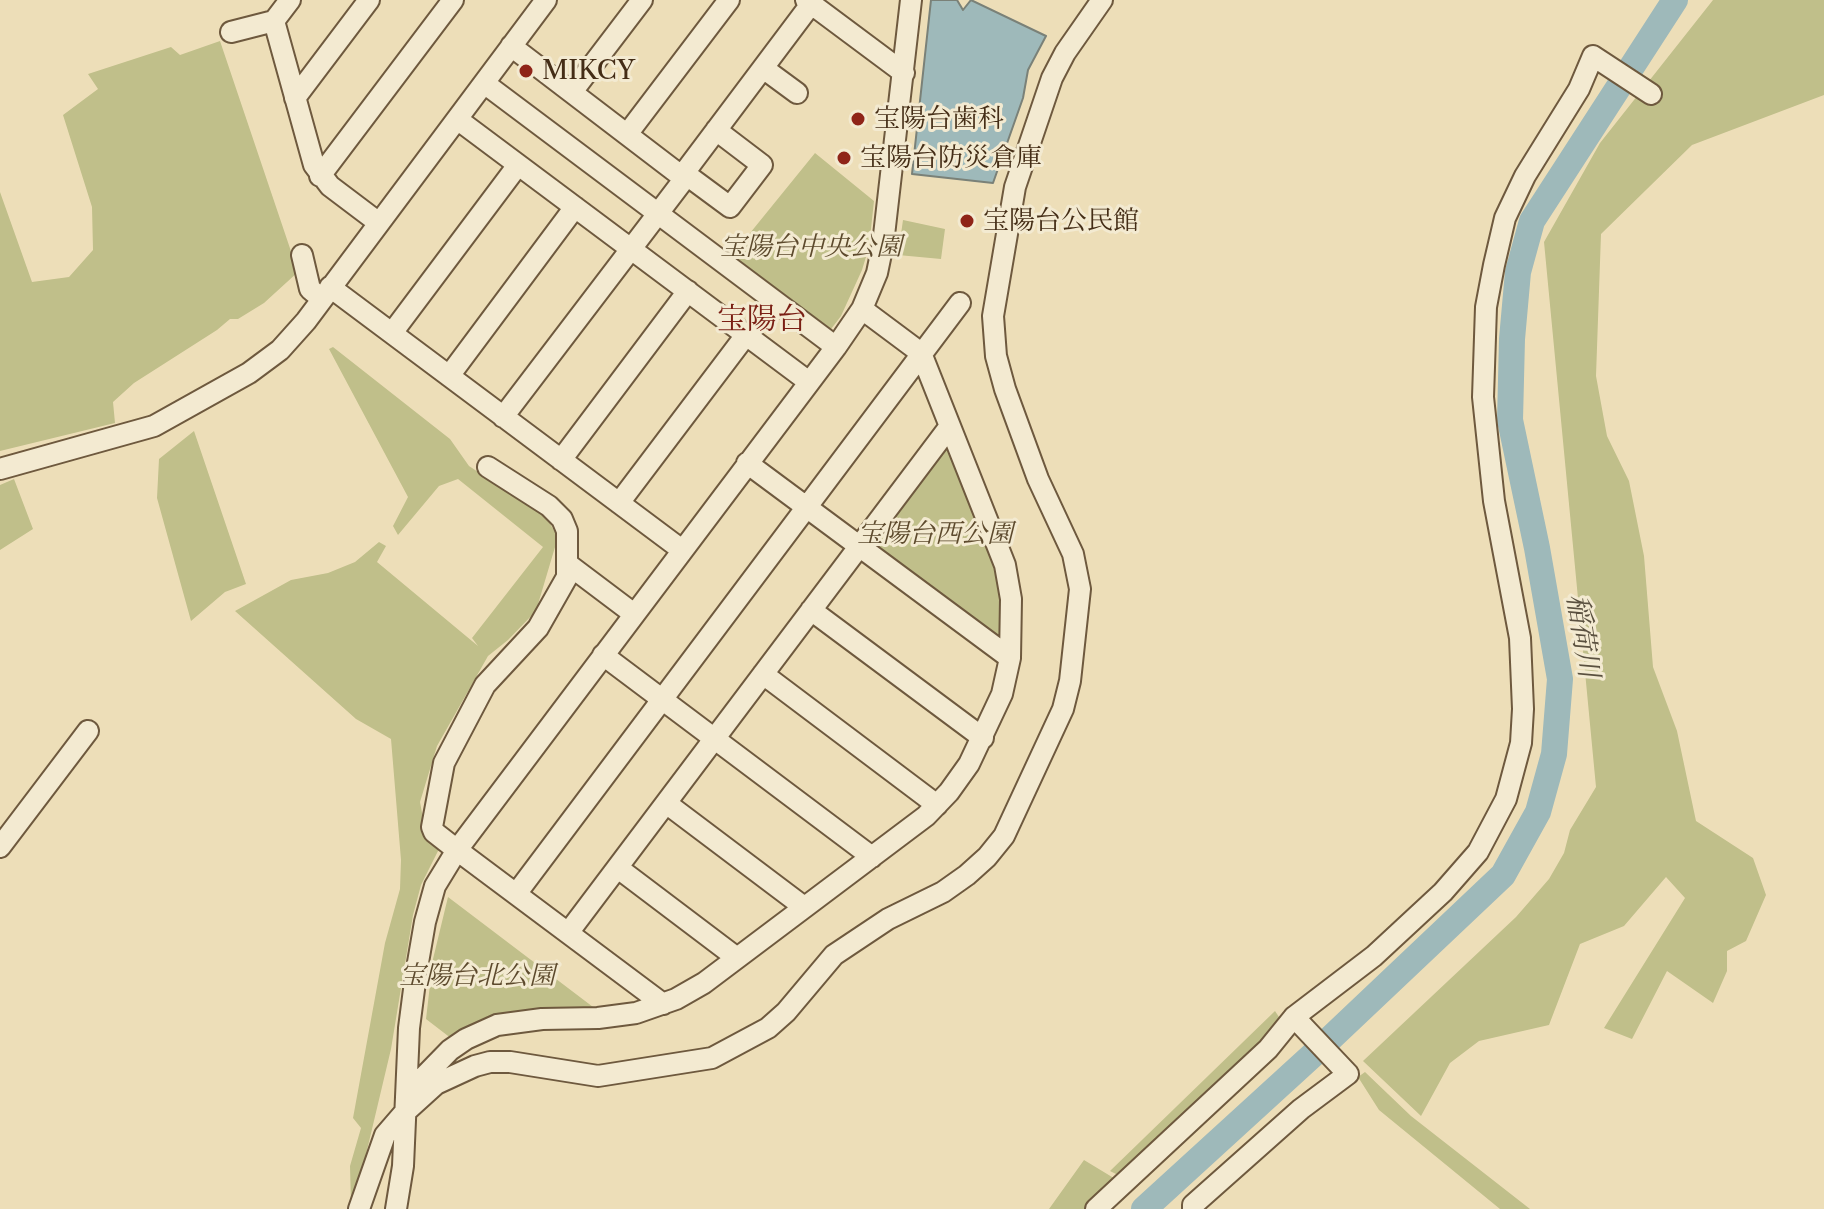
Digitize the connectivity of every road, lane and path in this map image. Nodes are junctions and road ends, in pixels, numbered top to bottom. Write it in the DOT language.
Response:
graph roads {
  1 [pos="290,0"];
  2 [pos="369,0"];
  3 [pos="453,0"];
  4 [pos="642,0"];
  5 [pos="729,0"];
  6 [pos="911,0"];
  7 [pos="1102,0"];
  8 [pos="541,2"];
  9 [pos="809,2"];
  10 [pos="274,21"];
  11 [pos="231,32"];
  12 [pos="511,46"];
  13 [pos="763,68"];
  14 [pos="904,73"];
  15 [pos="484,83"];
  16 [pos="572,92"];
  17 [pos="797,93"];
  18 [pos="1651,94"];
  19 [pos="295,98"];
  20 [pos="457,119"];
  21 [pos="716,130"];
  22 [pos="628,133"];
  23 [pos="518,165"];
  24 [pos="684,173"];
  25 [pos="320,176"];
  26 [pos="575,207"];
  27 [pos="658,213"];
  28 [pos="379,223"];
  29 [pos="630,249"];
  30 [pos="302,255"];
  31 [pos="688,291"];
  32 [pos="326,293"];
  33 [pos="960,303"];
  34 [pos="862,309"];
  35 [pos="392,333"];
  36 [pos="746,335"];
  37 [pos="836,347"];
  38 [pos="921,353"];
  39 [pos="449,376"];
  40 [pos="809,382"];
  41 [pos="503,417"];
  42 [pos="950,426"];
  43 [pos="561,460"];
  44 [pos="747,463"];
  45 [pos="488,467"];
  46 [pos="0,469"];
  47 [pos="619,503"];
  48 [pos="806,507"];
  49 [pos="859,546"];
  50 [pos="682,550"];
  51 [pos="569,565"];
  52 [pos="811,610"];
  53 [pos="634,614"];
  54 [pos="603,655"];
  55 [pos="1010,658"];
  56 [pos="763,674"];
  57 [pos="661,699"];
  58 [pos="88,731"];
  59 [pos="983,738"];
  60 [pos="715,739"];
  61 [pos="666,803"];
  62 [pos="937,805"];
  63 [pos="0,847"];
  64 [pos="457,850"];
  65 [pos="872,857"];
  66 [pos="618,868"];
  67 [pos="516,894"];
  68 [pos="804,907"];
  69 [pos="568,933"];
  70 [pos="737,958"];
  71 [pos="663,1004"];
  72 [pos="1298,1022"];
  73 [pos="405,1104"];
  74 [pos="359,1209"];
  75 [pos="396,1209"];
  76 [pos="1096,1209"];
  77 [pos="1193,1209"];
  1 -- 10 [label="street"];
  2 -- 19 [label="street"];
  3 -- 25 [label="street"];
  4 -- 16 [label="street"];
  5 -- 22 [label="street"];
  6 -- 14 [label="street"];
  7 -- 73 [label="street"];
  8 -- 12 [label="street"];
  9 -- 13 [label="street"];
  9 -- 14 [label="street"];
  10 -- 11 [label="street"];
  10 -- 19 [label="street"];
  12 -- 15 [label="street"];
  12 -- 16 [label="street"];
  13 -- 17 [label="street"];
  13 -- 21 [label="street"];
  14 -- 34 [label="street"];
  15 -- 20 [label="street"];
  15 -- 27 [label="street"];
  16 -- 22 [label="street"];
  18 -- 72 [label="street"];
  19 -- 25 [label="street"];
  20 -- 23 [label="street"];
  20 -- 28 [label="street"];
  21 -- 24 [label="street"];
  21 -- 24 [label="street"];
  22 -- 24 [label="street"];
  23 -- 26 [label="street"];
  23 -- 35 [label="street"];
  24 -- 27 [label="street"];
  25 -- 28 [label="street"];
  26 -- 29 [label="street"];
  26 -- 39 [label="street"];
  27 -- 29 [label="street"];
  27 -- 37 [label="street"];
  28 -- 32 [label="street"];
  29 -- 31 [label="street"];
  29 -- 41 [label="street"];
  30 -- 32 [label="street"];
  31 -- 36 [label="street"];
  31 -- 43 [label="street"];
  32 -- 35 [label="street"];
  32 -- 46 [label="street"];
  33 -- 38 [label="street"];
  34 -- 37 [label="street"];
  34 -- 38 [label="street"];
  35 -- 39 [label="street"];
  36 -- 40 [label="street"];
  36 -- 47 [label="street"];
  37 -- 40 [label="street"];
  38 -- 42 [label="street"];
  38 -- 48 [label="street"];
  39 -- 41 [label="street"];
  40 -- 44 [label="street"];
  41 -- 43 [label="street"];
  42 -- 49 [label="street"];
  42 -- 55 [label="street"];
  43 -- 47 [label="street"];
  44 -- 48 [label="street"];
  44 -- 50 [label="street"];
  45 -- 51 [label="street"];
  47 -- 50 [label="street"];
  48 -- 49 [label="street"];
  48 -- 57 [label="street"];
  49 -- 52 [label="street"];
  49 -- 55 [label="street"];
  50 -- 53 [label="street"];
  51 -- 53 [label="street"];
  51 -- 64 [label="street"];
  52 -- 56 [label="street"];
  52 -- 59 [label="street"];
  53 -- 54 [label="street"];
  54 -- 57 [label="street"];
  54 -- 64 [label="street"];
  55 -- 59 [label="street"];
  56 -- 60 [label="street"];
  56 -- 62 [label="street"];
  57 -- 60 [label="street"];
  57 -- 67 [label="street"];
  58 -- 63 [label="street"];
  59 -- 62 [label="street"];
  60 -- 61 [label="street"];
  60 -- 65 [label="street"];
  61 -- 66 [label="street"];
  61 -- 68 [label="street"];
  62 -- 65 [label="street"];
  64 -- 67 [label="street"];
  64 -- 73 [label="street"];
  65 -- 68 [label="street"];
  66 -- 69 [label="street"];
  66 -- 70 [label="street"];
  67 -- 69 [label="street"];
  68 -- 70 [label="street"];
  69 -- 71 [label="street"];
  70 -- 71 [label="street"];
  71 -- 73 [label="street"];
  72 -- 76 [label="street"];
  72 -- 77 [label="street"];
  73 -- 74 [label="street"];
  73 -- 75 [label="street"];
}
